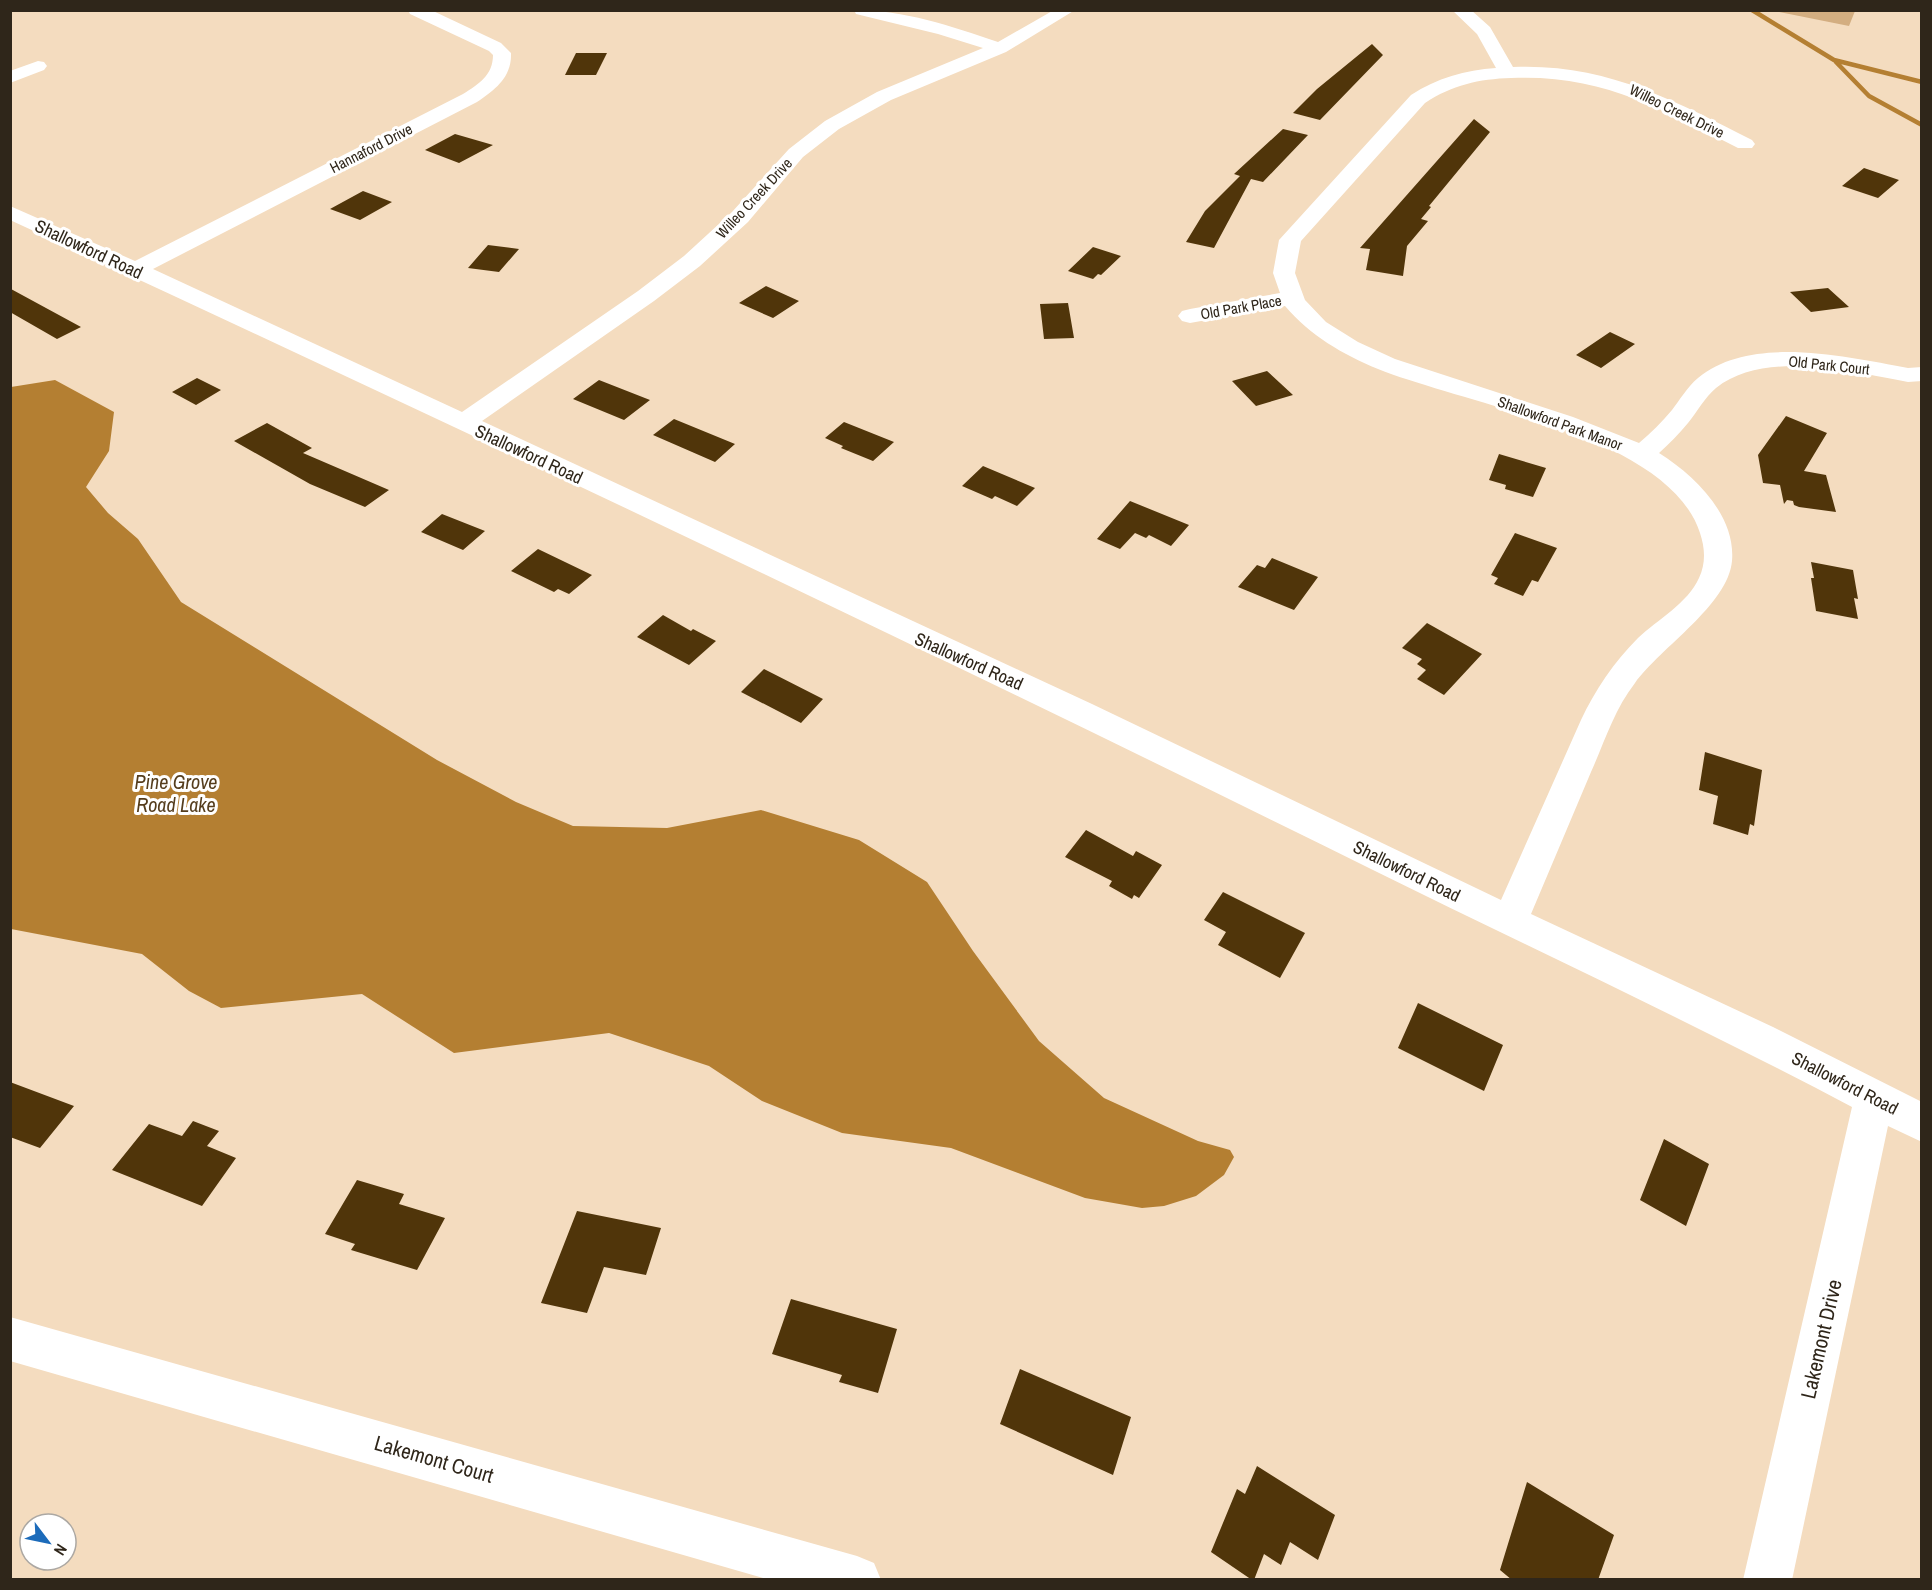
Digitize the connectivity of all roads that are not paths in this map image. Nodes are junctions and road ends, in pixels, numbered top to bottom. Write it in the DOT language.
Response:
graph roads {
  1 [pos="416,10"];
  2 [pos="862,10"];
  3 [pos="1067,10"];
  4 [pos="1460,10"];
  5 [pos="1000,48"];
  6 [pos="38,66"];
  7 [pos="1507,72"];
  8 [pos="10,78"];
  9 [pos="1745,144"];
  10 [pos="10,212"];
  11 [pos="135,270"];
  12 [pos="1292,298"];
  13 [pos="1190,316"];
  14 [pos="1915,374"];
  15 [pos="463,423"];
  16 [pos="1642,454"];
  17 [pos="1510,921"];
  18 [pos="1874,1098"];
  19 [pos="1922,1123"];
  20 [pos="10,1339"];
  21 [pos="857,1580"];
  22 [pos="1767,1580"];
  1 -- 11 [label="street, Hannaford Drive"];
  2 -- 5 [label="street"];
  3 -- 5 [label="street, Willeo Creek Drive"];
  4 -- 7 [label="street"];
  5 -- 15 [label="street, Willeo Creek Drive"];
  6 -- 8 [label="street"];
  7 -- 9 [label="street, Willeo Creek Drive"];
  7 -- 12 [label="street, Shallowford Park Manor"];
  10 -- 11 [label="street, Shallowford Road"];
  11 -- 15 [label="street, Shallowford Road"];
  12 -- 13 [label="street, Old Park Place"];
  12 -- 16 [label="street, Shallowford Park Manor"];
  14 -- 16 [label="street, Old Park Court"];
  15 -- 17 [label="street, Shallowford Road"];
  16 -- 17 [label="street, Shallowford Park Manor"];
  17 -- 18 [label="street, Shallowford Road"];
  18 -- 19 [label="street, Shallowford Road"];
  18 -- 22 [label="street, Lakemont Drive"];
  20 -- 21 [label="street, Lakemont Court"];
}
